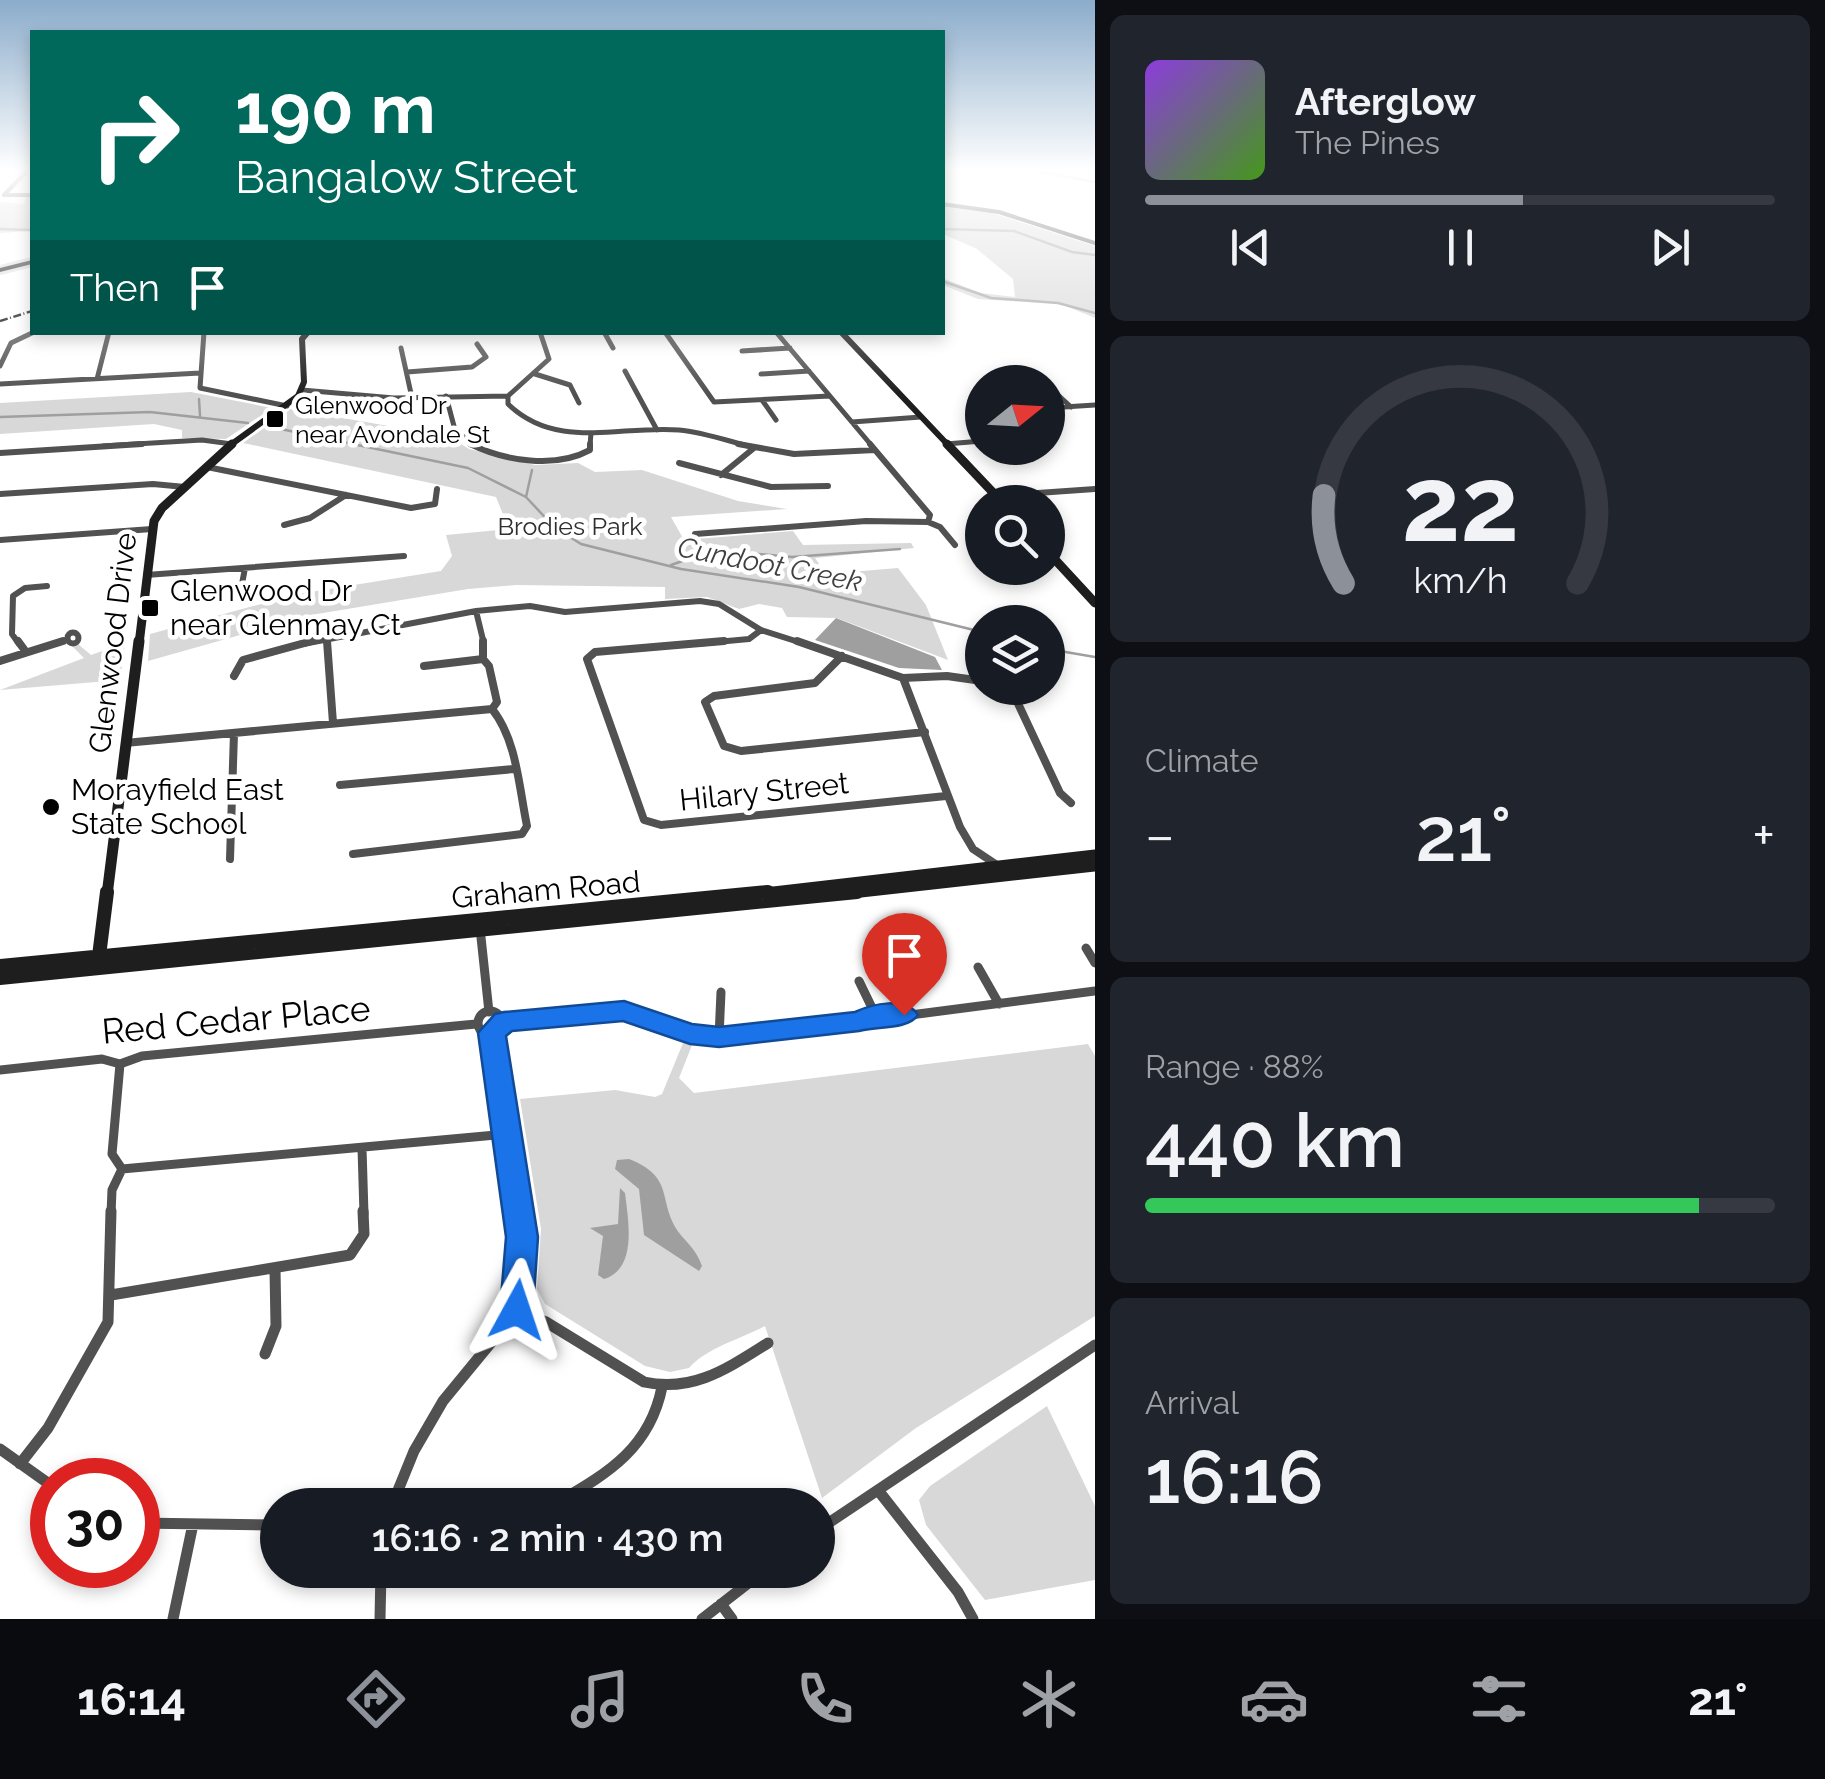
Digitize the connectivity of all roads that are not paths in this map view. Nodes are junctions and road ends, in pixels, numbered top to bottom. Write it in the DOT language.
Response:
graph roads {
  1 [pos="30,261"];
  2 [pos="0,268"];
  3 [pos="30,334"];
  4 [pos="108,335"];
  5 [pos="204,335"];
  6 [pos="305,335"];
  7 [pos="541,335"];
  8 [pos="606,335"];
  9 [pos="668,335"];
  10 [pos="779,335"];
  11 [pos="844,335"];
  12 [pos="477,344"];
  13 [pos="401,348"];
  14 [pos="612,348"];
  15 [pos="790,348"];
  16 [pos="742,351"];
  17 [pos="0,366"];
  18 [pos="625,371"];
  19 [pos="809,371"];
  20 [pos="407,372"];
  21 [pos="200,373"];
  22 [pos="536,374"];
  23 [pos="762,374"];
  24 [pos="97,379"];
  25 [pos="0,384"];
  26 [pos="302,390"];
  27 [pos="446,396"];
  28 [pos="508,396"];
  29 [pos="830,396"];
  30 [pos="412,398"];
  31 [pos="762,400"];
  32 [pos="1065,401"];
  33 [pos="579,403"];
  34 [pos="1095,405"];
  35 [pos="287,406"];
  36 [pos="1065,407"];
  37 [pos="1071,407"];
  38 [pos="922,417"];
  39 [pos="776,420"];
  40 [pos="852,422"];
  41 [pos="656,430"];
  42 [pos="591,433"];
  43 [pos="965,442"];
  44 [pos="232,444"];
  45 [pos="946,444"];
  46 [pos="754,448"];
  47 [pos="875,450"];
  48 [pos="0,453"];
  49 [pos="678,463"];
  50 [pos="207,467"];
  51 [pos="721,475"];
  52 [pos="985,485"];
  53 [pos="828,486"];
  54 [pos="184,487"];
  55 [pos="437,489"];
  56 [pos="1095,489"];
  57 [pos="1065,492"];
  58 [pos="0,494"];
  59 [pos="346,495"];
  60 [pos="928,522"];
  61 [pos="284,524"];
  62 [pos="152,529"];
  63 [pos="695,534"];
  64 [pos="0,540"];
  65 [pos="955,545"];
  66 [pos="404,556"];
  67 [pos="245,568"];
  68 [pos="1065,570"];
  69 [pos="146,575"];
  70 [pos="56,580"];
  71 [pos="242,584"];
  72 [pos="1095,603"];
  73 [pos="476,610"];
  74 [pos="761,630"];
  75 [pos="327,636"];
  76 [pos="66,640"];
  77 [pos="26,652"];
  78 [pos="842,656"];
  79 [pos="483,659"];
  80 [pos="0,661"];
  81 [pos="424,666"];
  82 [pos="234,676"];
  83 [pos="903,678"];
  84 [pos="965,678"];
  85 [pos="1019,705"];
  86 [pos="492,709"];
  87 [pos="334,724"];
  88 [pos="925,732"];
  89 [pos="234,734"];
  90 [pos="126,743"];
  91 [pos="514,768"];
  92 [pos="340,785"];
  93 [pos="946,796"];
  94 [pos="1070,802"];
  95 [pos="974,849"];
  96 [pos="353,854"];
  97 [pos="1095,855"];
  98 [pos="230,859"];
  99 [pos="1095,866"];
  100 [pos="1001,868"];
  101 [pos="969,871"];
  102 [pos="481,926"];
  103 [pos="1086,948"];
  104 [pos="98,963"];
  105 [pos="1095,963"];
  106 [pos="0,966"];
  107 [pos="978,967"];
  108 [pos="0,978"];
  109 [pos="858,980"];
  110 [pos="720,992"];
  111 [pos="1095,992"];
  112 [pos="999,1004"];
  113 [pos="489,1012"];
  114 [pos="875,1014"];
  115 [pos="504,1022"];
  116 [pos="476,1024"];
  117 [pos="492,1033"];
  118 [pos="719,1037"];
  119 [pos="120,1064"];
  120 [pos="0,1070"];
  121 [pos="507,1134"];
  122 [pos="362,1148"];
  123 [pos="122,1169"];
  124 [pos="275,1269"];
  125 [pos="112,1295"];
  126 [pos="517,1310"];
  127 [pos="768,1343"];
  128 [pos="1095,1345"];
  129 [pos="265,1354"];
  130 [pos="662,1388"];
  131 [pos="0,1450"];
  132 [pos="20,1464"];
  133 [pos="30,1471"];
  134 [pos="399,1488"];
  135 [pos="581,1488"];
  136 [pos="882,1494"];
  137 [pos="835,1518"];
  138 [pos="160,1523"];
  139 [pos="193,1524"];
  140 [pos="260,1525"];
  141 [pos="380,1588"];
  142 [pos="742,1588"];
  143 [pos="721,1604"];
  144 [pos="172,1619"];
  145 [pos="380,1619"];
  146 [pos="702,1619"];
  147 [pos="732,1619"];
  148 [pos="972,1619"];
  1 -- 2 [label="main road"];
  3 -- 17 [label="street"];
  4 -- 24 [label="street"];
  5 -- 21 [label="street"];
  6 -- 26 [label="main road"];
  7 -- 22 [label="street"];
  8 -- 14 [label="street"];
  9 -- 31 [label="street"];
  10 -- 15 [label="street"];
  11 -- 38 [label="main road"];
  12 -- 20 [label="street"];
  13 -- 20 [label="street"];
  15 -- 16 [label="street"];
  15 -- 19 [label="street"];
  18 -- 41 [label="street"];
  19 -- 23 [label="street"];
  19 -- 29 [label="street"];
  20 -- 30 [label="street"];
  21 -- 24 [label="street"];
  21 -- 35 [label="street"];
  22 -- 28 [label="street"];
  22 -- 33 [label="street"];
  24 -- 25 [label="street"];
  26 -- 30 [label="street"];
  26 -- 35 [label="main road, Glenwood Drive"];
  27 -- 28 [label="street"];
  27 -- 30 [label="street"];
  27 -- 42 [label="street"];
  28 -- 42 [label="street"];
  29 -- 31 [label="street"];
  29 -- 40 [label="street"];
  31 -- 39 [label="street"];
  32 -- 37 [label="street"];
  34 -- 37 [label="street"];
  35 -- 44 [label="main road, Glenwood Drive"];
  36 -- 37 [label="street"];
  38 -- 40 [label="street"];
  38 -- 45 [label="main road"];
  40 -- 47 [label="street"];
  41 -- 42 [label="street"];
  41 -- 46 [label="street"];
  43 -- 45 [label="street"];
  44 -- 48 [label="street"];
  44 -- 50 [label="main road, Glenwood Drive"];
  45 -- 52 [label="main road"];
  46 -- 47 [label="street"];
  46 -- 51 [label="street"];
  47 -- 60 [label="street"];
  49 -- 51 [label="street"];
  50 -- 54 [label="main road, Glenwood Drive"];
  50 -- 59 [label="street"];
  51 -- 53 [label="street"];
  54 -- 58 [label="street"];
  54 -- 62 [label="main road, Glenwood Drive"];
  55 -- 59 [label="street"];
  56 -- 57 [label="street"];
  59 -- 61 [label="street"];
  60 -- 63 [label="street"];
  60 -- 65 [label="street"];
  62 -- 64 [label="street"];
  62 -- 69 [label="main road, Glenwood Drive"];
  66 -- 67 [label="street"];
  67 -- 69 [label="street"];
  67 -- 71 [label="street"];
  68 -- 72 [label="main road"];
  69 -- 90 [label="main road, Glenwood Drive"];
  70 -- 77 [label="street"];
  73 -- 74 [label="street"];
  73 -- 75 [label="street"];
  73 -- 79 [label="street"];
  74 -- 78 [label="street"];
  74 -- 93 [label="street, Hilary Street"];
  75 -- 82 [label="street"];
  75 -- 87 [label="street"];
  76 -- 77 [label="street"];
  77 -- 80 [label="street"];
  78 -- 83 [label="street"];
  78 -- 88 [label="street"];
  79 -- 81 [label="street"];
  79 -- 86 [label="street"];
  83 -- 84 [label="street"];
  83 -- 88 [label="street"];
  85 -- 94 [label="street"];
  86 -- 87 [label="street"];
  86 -- 91 [label="street"];
  87 -- 89 [label="street"];
  88 -- 93 [label="street"];
  89 -- 90 [label="street"];
  89 -- 98 [label="street"];
  90 -- 104 [label="main road, Glenwood Drive"];
  91 -- 92 [label="street"];
  91 -- 96 [label="street"];
  93 -- 95 [label="street"];
  95 -- 100 [label="street"];
  95 -- 101 [label="street"];
  97 -- 100 [label="main road, Graham Road"];
  99 -- 102 [label="main road, Graham Road"];
  100 -- 101 [label="main road, Graham Road"];
  101 -- 102 [label="main road, Graham Road"];
  102 -- 104 [label="main road, Graham Road"];
  102 -- 113 [label="street"];
  103 -- 105 [label="street"];
  104 -- 106 [label="main road, Graham Road"];
  104 -- 108 [label="main road, Graham Road"];
  107 -- 112 [label="street"];
  109 -- 114 [label="street"];
  110 -- 118 [label="street"];
  111 -- 112 [label="street"];
  112 -- 114 [label="street"];
  113 -- 115 [label="street"];
  113 -- 116 [label="street"];
  114 -- 118 [label="street"];
  115 -- 117 [label="street"];
  115 -- 118 [label="street"];
  116 -- 117 [label="street"];
  116 -- 119 [label="street, Red Cedar Place"];
  117 -- 121 [label="street"];
  119 -- 120 [label="street, Red Cedar Place"];
  119 -- 123 [label="street"];
  121 -- 122 [label="street"];
  121 -- 126 [label="street"];
  122 -- 123 [label="street"];
  122 -- 124 [label="street"];
  123 -- 125 [label="street"];
  124 -- 125 [label="street"];
  124 -- 129 [label="street"];
  125 -- 132 [label="street"];
  126 -- 130 [label="street"];
  126 -- 134 [label="street"];
  127 -- 130 [label="street"];
  128 -- 136 [label="street"];
  130 -- 135 [label="street"];
  131 -- 132 [label="street"];
  132 -- 133 [label="street"];
  136 -- 137 [label="street"];
  136 -- 148 [label="street"];
  138 -- 139 [label="street"];
  139 -- 140 [label="street"];
  139 -- 144 [label="street"];
  141 -- 145 [label="street"];
  142 -- 143 [label="street"];
  143 -- 146 [label="street"];
  143 -- 147 [label="street"];
}
